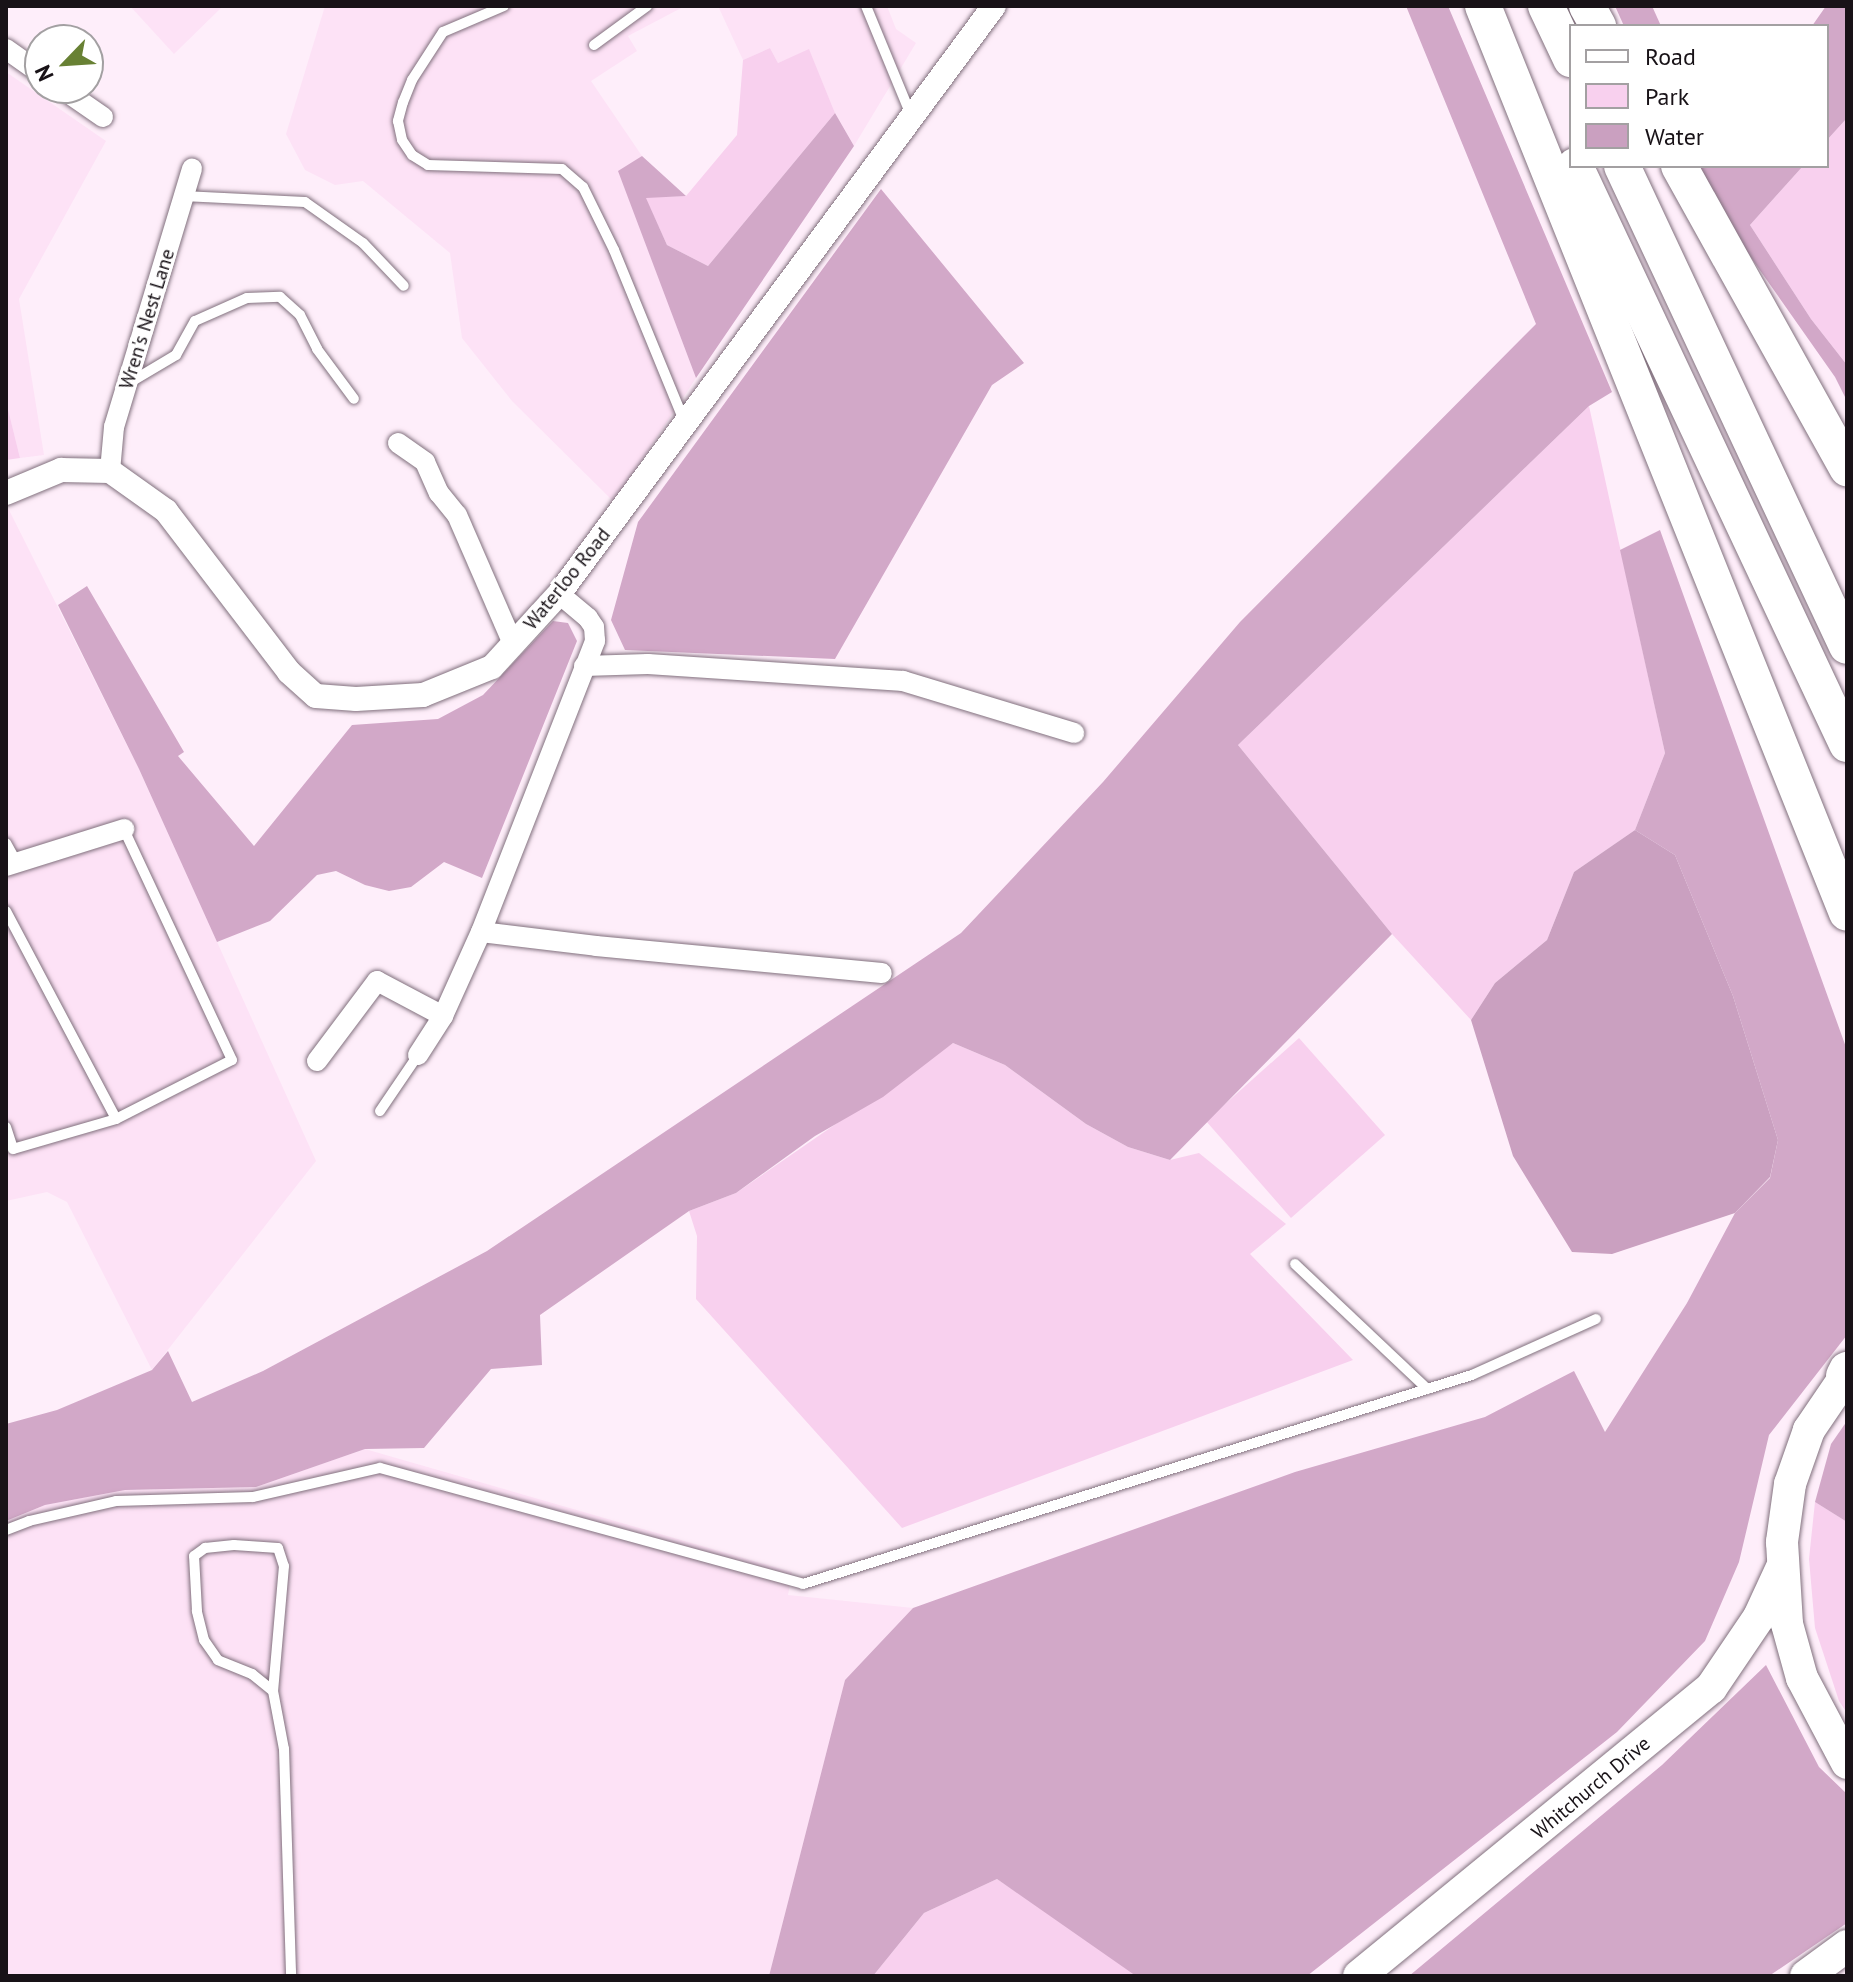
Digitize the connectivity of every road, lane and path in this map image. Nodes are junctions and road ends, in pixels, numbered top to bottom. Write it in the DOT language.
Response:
graph roads {
  1 [pos="504,6"];
  2 [pos="647,6"];
  3 [pos="866,6"];
  4 [pos="994,6"];
  5 [pos="1483,6"];
  6 [pos="1499,6"];
  7 [pos="1546,6"];
  8 [pos="1587,6"];
  9 [pos="1597,24"];
  10 [pos="594,45"];
  11 [pos="6,49"];
  12 [pos="1569,55"];
  13 [pos="24,62"];
  14 [pos="84,104"];
  15 [pos="103,117"];
  16 [pos="912,117"];
  17 [pos="1569,154"];
  18 [pos="192,168"];
  19 [pos="1576,168"];
  20 [pos="1623,168"];
  21 [pos="1680,168"];
  22 [pos="183,196"];
  23 [pos="404,286"];
  24 [pos="127,384"];
  25 [pos="354,399"];
  26 [pos="685,425"];
  27 [pos="398,443"];
  28 [pos="1847,468"];
  29 [pos="110,471"];
  30 [pos="6,493"];
  31 [pos="559,594"];
  32 [pos="513,644"];
  33 [pos="1847,646"];
  34 [pos="584,666"];
  35 [pos="1074,733"];
  36 [pos="1847,744"];
  37 [pos="124,829"];
  38 [pos="6,843"];
  39 [pos="12,865"];
  40 [pos="6,911"];
  41 [pos="1847,913"];
  42 [pos="481,932"];
  43 [pos="882,973"];
  44 [pos="443,1016"];
  45 [pos="418,1055"];
  46 [pos="317,1061"];
  47 [pos="380,1111"];
  48 [pos="116,1119"];
  49 [pos="6,1127"];
  50 [pos="1295,1264"];
  51 [pos="1596,1319"];
  52 [pos="1846,1373"];
  53 [pos="1427,1389"];
  54 [pos="6,1530"];
  55 [pos="1783,1565"];
  56 [pos="273,1691"];
  57 [pos="1847,1763"];
  58 [pos="1847,1946"];
  59 [pos="291,1976"];
  60 [pos="1359,1976"];
  61 [pos="1806,1976"];
  1 -- 26 [label="lane"];
  2 -- 10 [label="lane"];
  3 -- 16 [label="lane"];
  4 -- 16 [label="street, Waterloo Road"];
  5 -- 41 [label="highway"];
  6 -- 17 [label="highway"];
  7 -- 12 [label="highway"];
  8 -- 9 [label="highway"];
  11 -- 13 [label="street"];
  14 -- 15 [label="street"];
  16 -- 26 [label="street, Waterloo Road"];
  18 -- 22 [label="street, Wren's Nest Lane"];
  19 -- 36 [label="highway"];
  20 -- 33 [label="highway"];
  21 -- 28 [label="highway"];
  22 -- 23 [label="lane"];
  22 -- 24 [label="street, Wren's Nest Lane"];
  24 -- 25 [label="lane"];
  24 -- 29 [label="street, Wren's Nest Lane"];
  26 -- 31 [label="street, Waterloo Road"];
  27 -- 32 [label="street"];
  29 -- 30 [label="street"];
  29 -- 32 [label="street, Waterloo Road"];
  31 -- 32 [label="street, Waterloo Road"];
  31 -- 34 [label="street"];
  34 -- 35 [label="street"];
  34 -- 42 [label="street"];
  37 -- 39 [label="street"];
  37 -- 48 [label="lane"];
  38 -- 39 [label="lane"];
  40 -- 48 [label="lane"];
  42 -- 43 [label="street"];
  42 -- 44 [label="street"];
  44 -- 45 [label="street"];
  44 -- 46 [label="street"];
  45 -- 47 [label="lane"];
  48 -- 49 [label="lane"];
  50 -- 53 [label="lane"];
  51 -- 53 [label="lane"];
  52 -- 55 [label="main road"];
  53 -- 54 [label="lane"];
  55 -- 57 [label="main road"];
  55 -- 60 [label="main road, Whitchurch Drive"];
  56 -- 56 [label="lane"];
  56 -- 59 [label="lane"];
  58 -- 61 [label="main road"];
}
